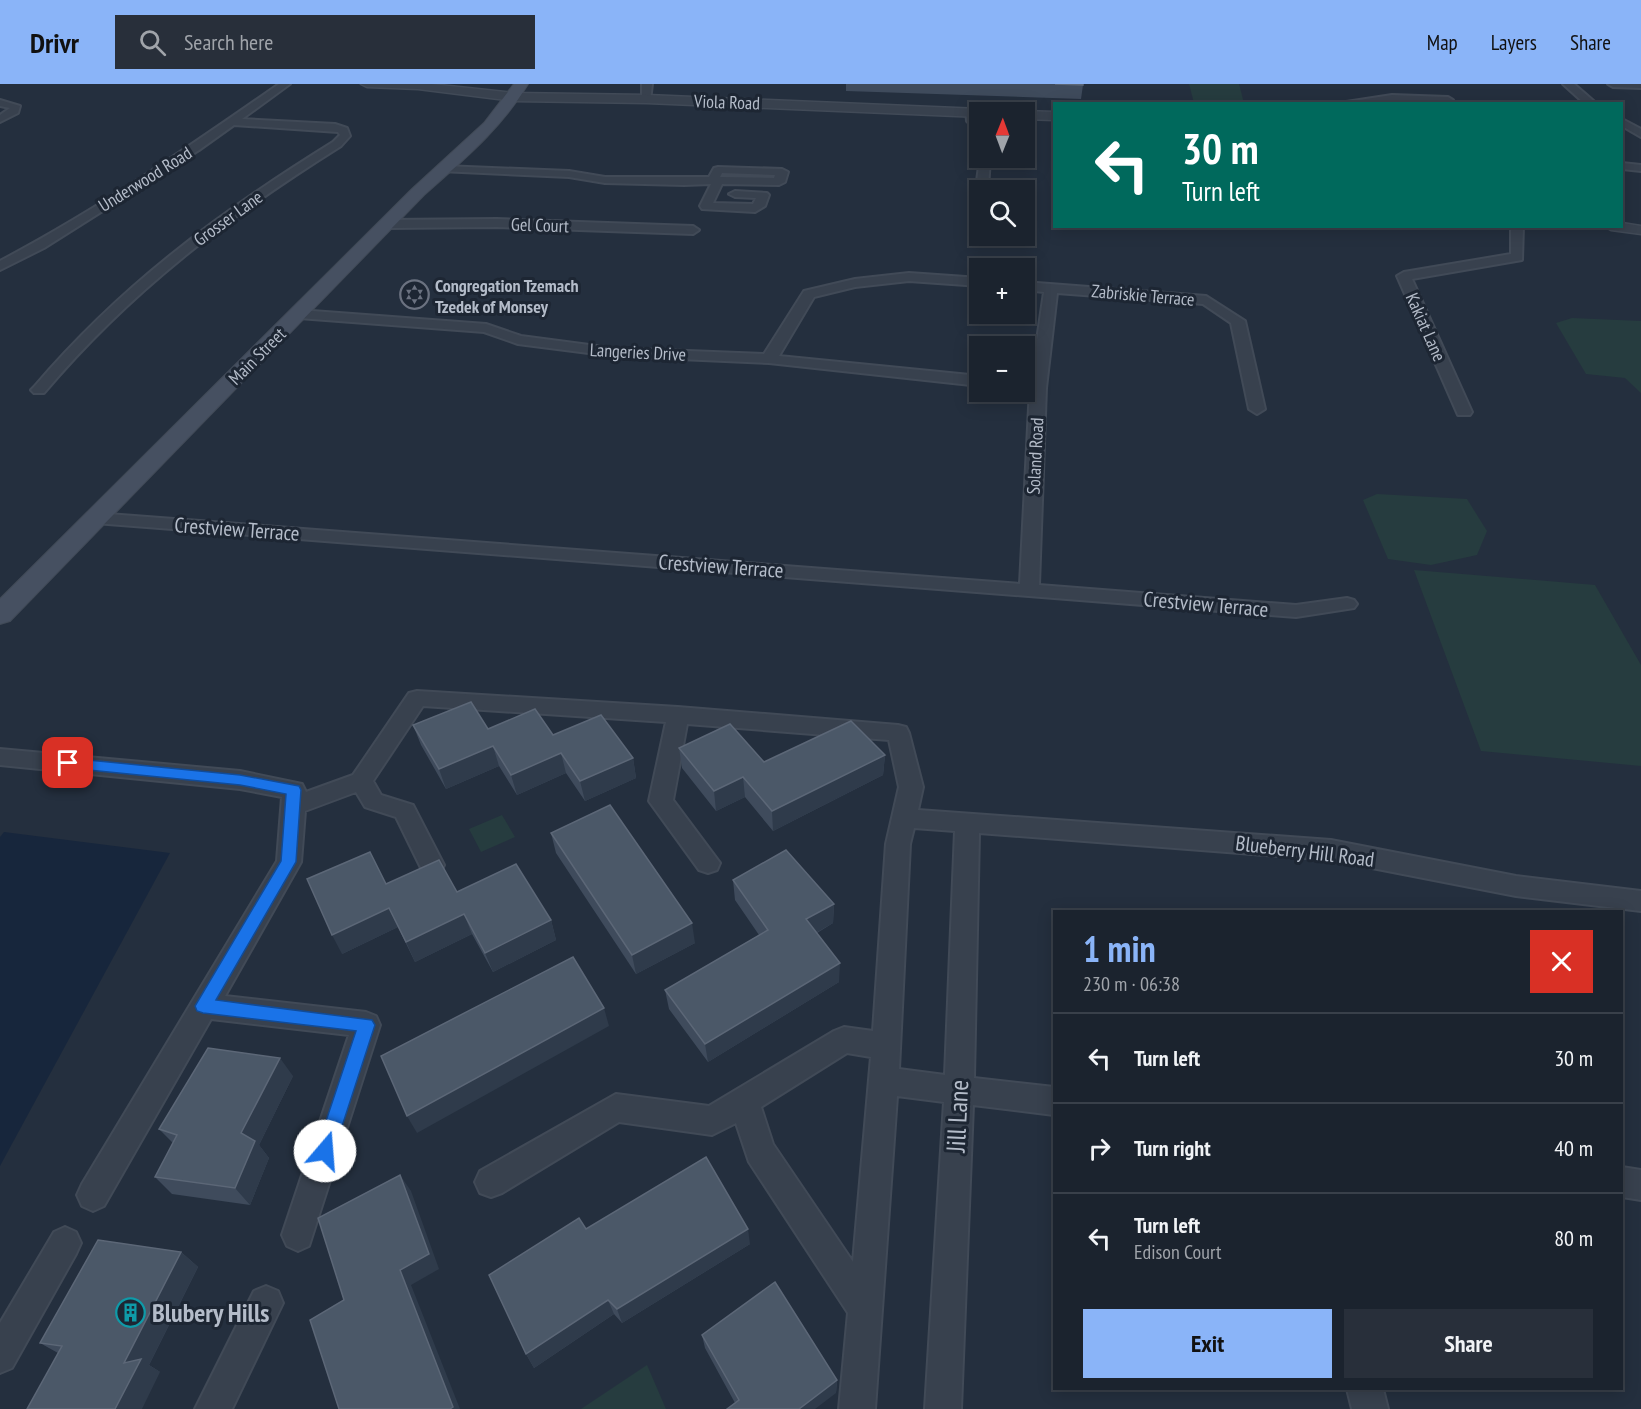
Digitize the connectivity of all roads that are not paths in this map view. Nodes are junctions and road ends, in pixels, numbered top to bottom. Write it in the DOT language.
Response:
graph roads {
  1 [pos="285,84"];
  2 [pos="367,84"];
  3 [pos="646,84"];
  4 [pos="1568,84"];
  5 [pos="1613,84"];
  6 [pos="1641,85"];
  7 [pos="518,90"];
  8 [pos="1439,92"];
  9 [pos="647,99"];
  10 [pos="1356,102"];
  11 [pos="1450,102"];
  12 [pos="1590,102"];
  13 [pos="0,103"];
  14 [pos="969,113"];
  15 [pos="1035,115"];
  16 [pos="1053,116"];
  17 [pos="0,119"];
  18 [pos="235,122"];
  19 [pos="1623,123"];
  20 [pos="1641,134"];
  21 [pos="1623,166"];
  22 [pos="1641,168"];
  23 [pos="444,169"];
  24 [pos="716,180"];
  25 [pos="712,193"];
  26 [pos="388,224"];
  27 [pos="1517,228"];
  28 [pos="1623,228"];
  29 [pos="693,230"];
  30 [pos="1641,230"];
  31 [pos="0,266"];
  32 [pos="969,281"];
  33 [pos="1035,287"];
  34 [pos="1051,288"];
  35 [pos="299,314"];
  36 [pos="769,359"];
  37 [pos="1035,367"];
  38 [pos="969,380"];
  39 [pos="39,390"];
  40 [pos="1031,402"];
  41 [pos="1257,409"];
  42 [pos="1464,412"];
  43 [pos="96,518"];
  44 [pos="1029,589"];
  45 [pos="1347,604"];
  46 [pos="0,615"];
  47 [pos="678,715"];
  48 [pos="2,760"];
  49 [pos="361,781"];
  50 [pos="294,798"];
  51 [pos="904,818"];
  52 [pos="967,822"];
  53 [pos="708,863"];
  54 [pos="432,865"];
  55 [pos="1641,901"];
  56 [pos="203,1006"];
  57 [pos="886,1046"];
  58 [pos="884,1081"];
  59 [pos="959,1090"];
  60 [pos="1053,1101"];
  61 [pos="744,1102"];
  62 [pos="491,1182"];
  63 [pos="1623,1182"];
  64 [pos="1641,1185"];
  65 [pos="93,1195"];
  66 [pos="298,1235"];
  67 [pos="65,1243"];
  68 [pos="266,1303"];
  69 [pos="864,1307"];
  70 [pos="0,1356"];
  71 [pos="1365,1390"];
  72 [pos="213,1409"];
  73 [pos="857,1409"];
  74 [pos="943,1409"];
  75 [pos="1370,1409"];
  1 -- 18 [label="street, Underwood Road"];
  2 -- 7 [label="street, Viola Road"];
  3 -- 9 [label="street"];
  4 -- 12 [label="street"];
  5 -- 6 [label="street"];
  7 -- 9 [label="street, Viola Road"];
  7 -- 23 [label="main road, Main Street"];
  8 -- 11 [label="street"];
  9 -- 14 [label="street, Viola Road"];
  10 -- 11 [label="street"];
  13 -- 17 [label="street"];
  15 -- 16 [label="street"];
  18 -- 31 [label="street, Underwood Road"];
  18 -- 39 [label="street, Grosser Lane"];
  19 -- 20 [label="street"];
  21 -- 22 [label="street"];
  23 -- 24 [label="street"];
  23 -- 26 [label="main road, Main Street"];
  24 -- 24 [label="street"];
  24 -- 25 [label="street"];
  26 -- 29 [label="street, Gel Court"];
  26 -- 35 [label="main road, Main Street"];
  27 -- 42 [label="street, Kakiat Lane"];
  28 -- 30 [label="street"];
  32 -- 36 [label="street"];
  33 -- 34 [label="street, Zabriskie Terrace"];
  34 -- 37 [label="street, Soland Road"];
  34 -- 41 [label="street, Zabriskie Terrace"];
  35 -- 36 [label="street, Langeries Drive"];
  35 -- 43 [label="main road, Main Street"];
  36 -- 38 [label="street, Langeries Drive"];
  40 -- 44 [label="street, Soland Road"];
  43 -- 44 [label="street, Crestview Terrace"];
  43 -- 46 [label="main road, Main Street"];
  44 -- 45 [label="street, Crestview Terrace"];
  47 -- 49 [label="street"];
  47 -- 51 [label="street"];
  47 -- 53 [label="street"];
  48 -- 50 [label="street"];
  49 -- 50 [label="street"];
  49 -- 54 [label="street"];
  50 -- 56 [label="street"];
  51 -- 52 [label="street, Blueberry Hill Road"];
  51 -- 57 [label="street"];
  52 -- 55 [label="street, Blueberry Hill Road"];
  52 -- 59 [label="street, Jill Lane"];
  56 -- 65 [label="street"];
  56 -- 66 [label="street"];
  57 -- 58 [label="street"];
  57 -- 61 [label="street"];
  58 -- 59 [label="street"];
  58 -- 69 [label="street"];
  59 -- 60 [label="street"];
  59 -- 74 [label="street, Jill Lane"];
  61 -- 62 [label="street"];
  61 -- 69 [label="street"];
  63 -- 64 [label="street"];
  67 -- 70 [label="street"];
  68 -- 72 [label="street"];
  69 -- 73 [label="street"];
  71 -- 75 [label="street"];
}
